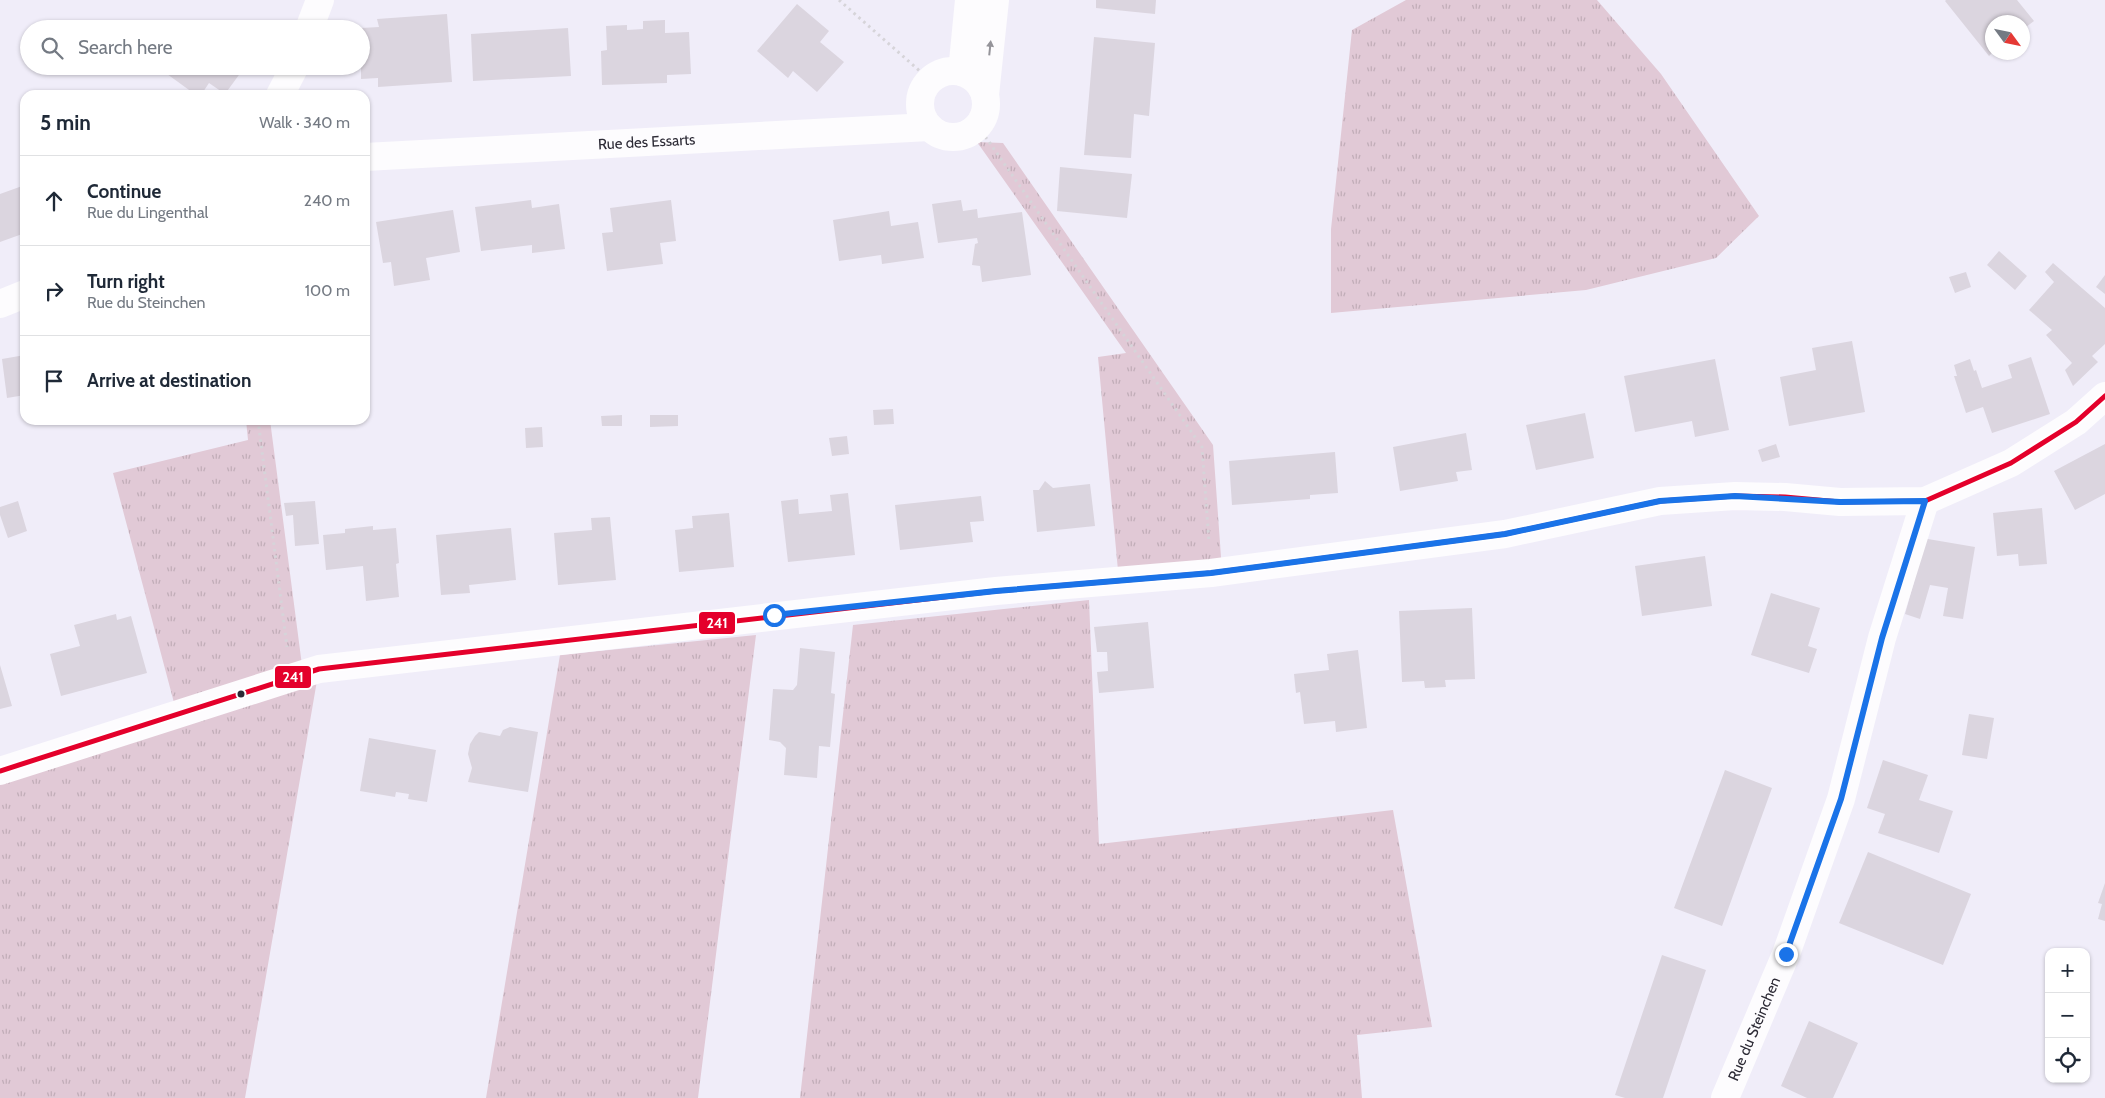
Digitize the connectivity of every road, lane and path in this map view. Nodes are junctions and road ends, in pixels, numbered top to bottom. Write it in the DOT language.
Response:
graph roads {
  1 [pos="320,0"];
  2 [pos="839,0"];
  3 [pos="969,0"];
  4 [pos="995,0"];
  5 [pos="312,20"];
  6 [pos="962,72"];
  7 [pos="290,75"];
  8 [pos="930,80"];
  9 [pos="283,90"];
  10 [pos="985,95"];
  11 [pos="929,127"];
  12 [pos="976,127"];
  13 [pos="370,157"];
  14 [pos="20,296"];
  15 [pos="0,304"];
  16 [pos="2105,396"];
  17 [pos="259,425"];
  18 [pos="1925,501"];
  19 [pos="1211,573"];
  20 [pos="295,676"];
  21 [pos="0,771"];
  22 [pos="1725,1098"];
  1 -- 5 [label="street"];
  2 -- 8 [label="path"];
  3 -- 6 [label="street"];
  10 -- 4 [label="street, one-way"];
  6 -- 8 [label="street"];
  6 -- 10 [label="street"];
  7 -- 9 [label="street"];
  8 -- 11 [label="street"];
  10 -- 12 [label="street"];
  11 -- 12 [label="street, Rue des Essarts"];
  11 -- 13 [label="street, Rue des Essarts"];
  12 -- 19 [label="path"];
  14 -- 15 [label="street"];
  16 -- 18 [label="street"];
  17 -- 20 [label="path"];
  18 -- 19 [label="street"];
  18 -- 22 [label="street, Rue du Steinchen"];
  19 -- 20 [label="street"];
  20 -- 21 [label="street"];
}
